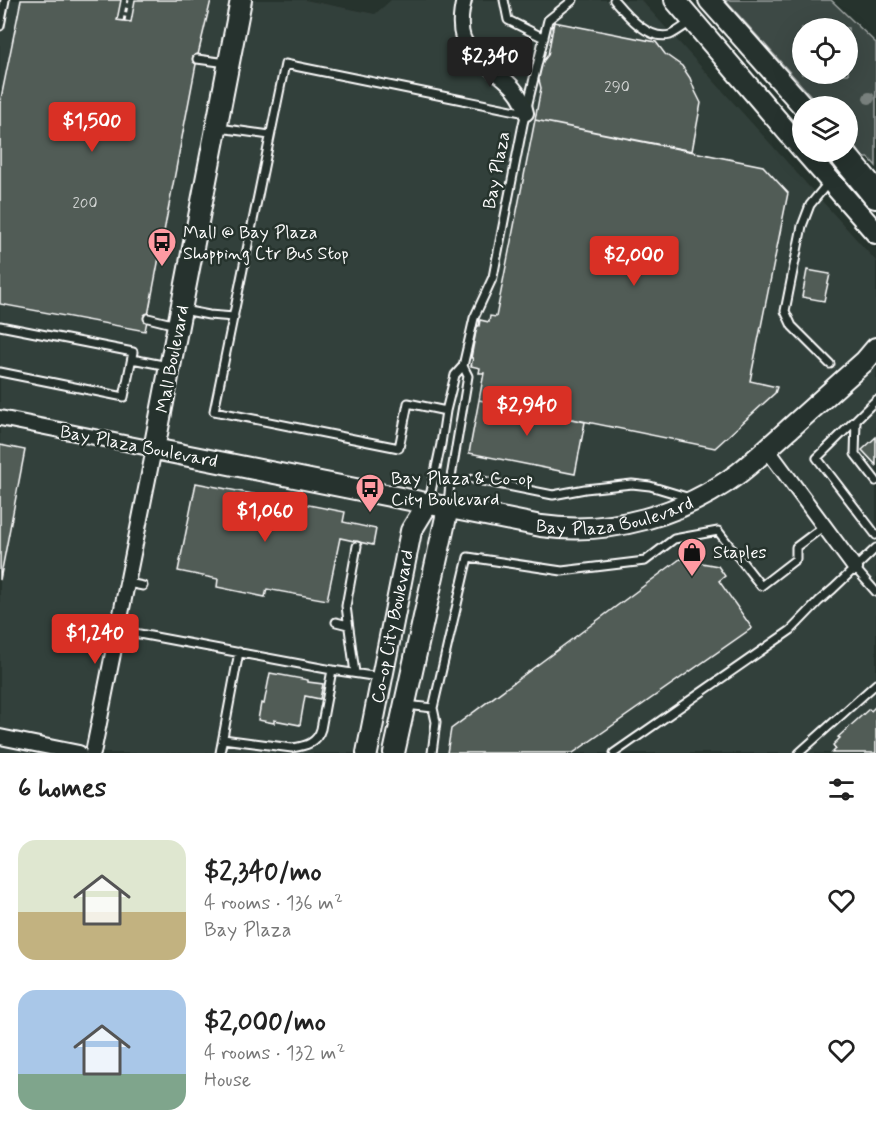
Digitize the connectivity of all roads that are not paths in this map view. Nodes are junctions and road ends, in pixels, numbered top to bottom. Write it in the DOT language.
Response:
graph roads {
  1 [pos="5,0"];
  2 [pos="242,0"];
  3 [pos="464,0"];
  4 [pos="504,0"];
  5 [pos="573,0"];
  6 [pos="614,0"];
  7 [pos="675,0"];
  8 [pos="709,0"];
  9 [pos="693,21"];
  10 [pos="0,26"];
  11 [pos="544,38"];
  12 [pos="197,59"];
  13 [pos="229,63"];
  14 [pos="794,96"];
  15 [pos="526,113"];
  16 [pos="217,128"];
  17 [pos="270,135"];
  18 [pos="792,136"];
  19 [pos="814,162"];
  20 [pos="849,162"];
  21 [pos="830,181"];
  22 [pos="876,195"];
  23 [pos="876,233"];
  24 [pos="180,317"];
  25 [pos="234,317"];
  26 [pos="148,318"];
  27 [pos="0,326"];
  28 [pos="872,355"];
  29 [pos="132,359"];
  30 [pos="830,364"];
  31 [pos="170,366"];
  32 [pos="463,366"];
  33 [pos="0,372"];
  34 [pos="876,400"];
  35 [pos="446,411"];
  36 [pos="0,418"];
  37 [pos="856,421"];
  38 [pos="154,449"];
  39 [pos="767,449"];
  40 [pos="472,479"];
  41 [pos="876,481"];
  42 [pos="695,499"];
  43 [pos="428,503"];
  44 [pos="448,508"];
  45 [pos="824,526"];
  46 [pos="876,535"];
  47 [pos="357,546"];
  48 [pos="876,548"];
  49 [pos="855,568"];
  50 [pos="128,583"];
  51 [pos="143,586"];
  52 [pos="876,592"];
  53 [pos="336,622"];
  54 [pos="348,625"];
  55 [pos="118,630"];
  56 [pos="239,652"];
  57 [pos="332,670"];
  58 [pos="355,673"];
  59 [pos="382,677"];
  60 [pos="876,684"];
  61 [pos="404,705"];
  62 [pos="433,708"];
  63 [pos="0,737"];
  64 [pos="223,740"];
  65 [pos="79,753"];
  66 [pos="93,753"];
  67 [pos="220,753"];
  68 [pos="367,753"];
  69 [pos="394,753"];
  70 [pos="432,753"];
  71 [pos="614,753"];
  72 [pos="799,753"];
  1 -- 10 [label="lane"];
  2 -- 13 [label="street, Mall Boulevard"];
  3 -- 15 [label="street, Bay Plaza"];
  4 -- 11 [label="lane"];
  5 -- 11 [label="lane"];
  6 -- 9 [label="lane"];
  7 -- 9 [label="street"];
  8 -- 14 [label="street"];
  9 -- 18 [label="street"];
  11 -- 15 [label="lane"];
  12 -- 13 [label="lane"];
  13 -- 16 [label="street, Mall Boulevard"];
  15 -- 17 [label="lane"];
  15 -- 32 [label="lane, Bay Plaza"];
  16 -- 17 [label="lane"];
  16 -- 24 [label="street, Mall Boulevard"];
  17 -- 25 [label="lane"];
  19 -- 21 [label="street"];
  20 -- 22 [label="highway"];
  21 -- 23 [label="street"];
  21 -- 30 [label="lane"];
  24 -- 25 [label="lane"];
  24 -- 26 [label="lane"];
  24 -- 31 [label="street, Mall Boulevard"];
  25 -- 35 [label="lane"];
  27 -- 29 [label="lane"];
  28 -- 39 [label="street, Bay Plaza Boulevard"];
  29 -- 31 [label="lane"];
  29 -- 33 [label="lane"];
  31 -- 38 [label="street, Mall Boulevard"];
  32 -- 35 [label="lane, Bay Plaza"];
  32 -- 44 [label="lane, Bay Plaza"];
  34 -- 37 [label="lane"];
  35 -- 43 [label="lane, Bay Plaza"];
  36 -- 38 [label="street, Bay Plaza Boulevard"];
  37 -- 41 [label="lane"];
  37 -- 46 [label="lane"];
  38 -- 43 [label="street, Bay Plaza Boulevard"];
  38 -- 50 [label="street, Mall Boulevard"];
  39 -- 42 [label="street, Bay Plaza Boulevard"];
  39 -- 45 [label="street"];
  40 -- 42 [label="lane"];
  42 -- 44 [label="street, Bay Plaza Boulevard"];
  43 -- 44 [label="street, Bay Plaza Boulevard"];
  43 -- 59 [label="street, Co-op City Boulevard"];
  44 -- 61 [label="street, Co-op City Boulevard"];
  45 -- 49 [label="street"];
  45 -- 62 [label="lane"];
  47 -- 54 [label="lane"];
  48 -- 49 [label="lane"];
  49 -- 52 [label="lane"];
  49 -- 71 [label="lane"];
  50 -- 51 [label="lane"];
  50 -- 55 [label="street, Mall Boulevard"];
  53 -- 54 [label="lane"];
  54 -- 58 [label="lane"];
  55 -- 56 [label="lane"];
  55 -- 66 [label="street, Mall Boulevard"];
  56 -- 57 [label="lane"];
  56 -- 64 [label="lane"];
  57 -- 58 [label="lane"];
  57 -- 64 [label="lane"];
  58 -- 59 [label="lane"];
  59 -- 68 [label="street, Co-op City Boulevard"];
  60 -- 72 [label="lane"];
  61 -- 62 [label="lane"];
  61 -- 69 [label="street, Co-op City Boulevard"];
  62 -- 70 [label="lane"];
  63 -- 65 [label="street"];
  64 -- 67 [label="lane"];
}
